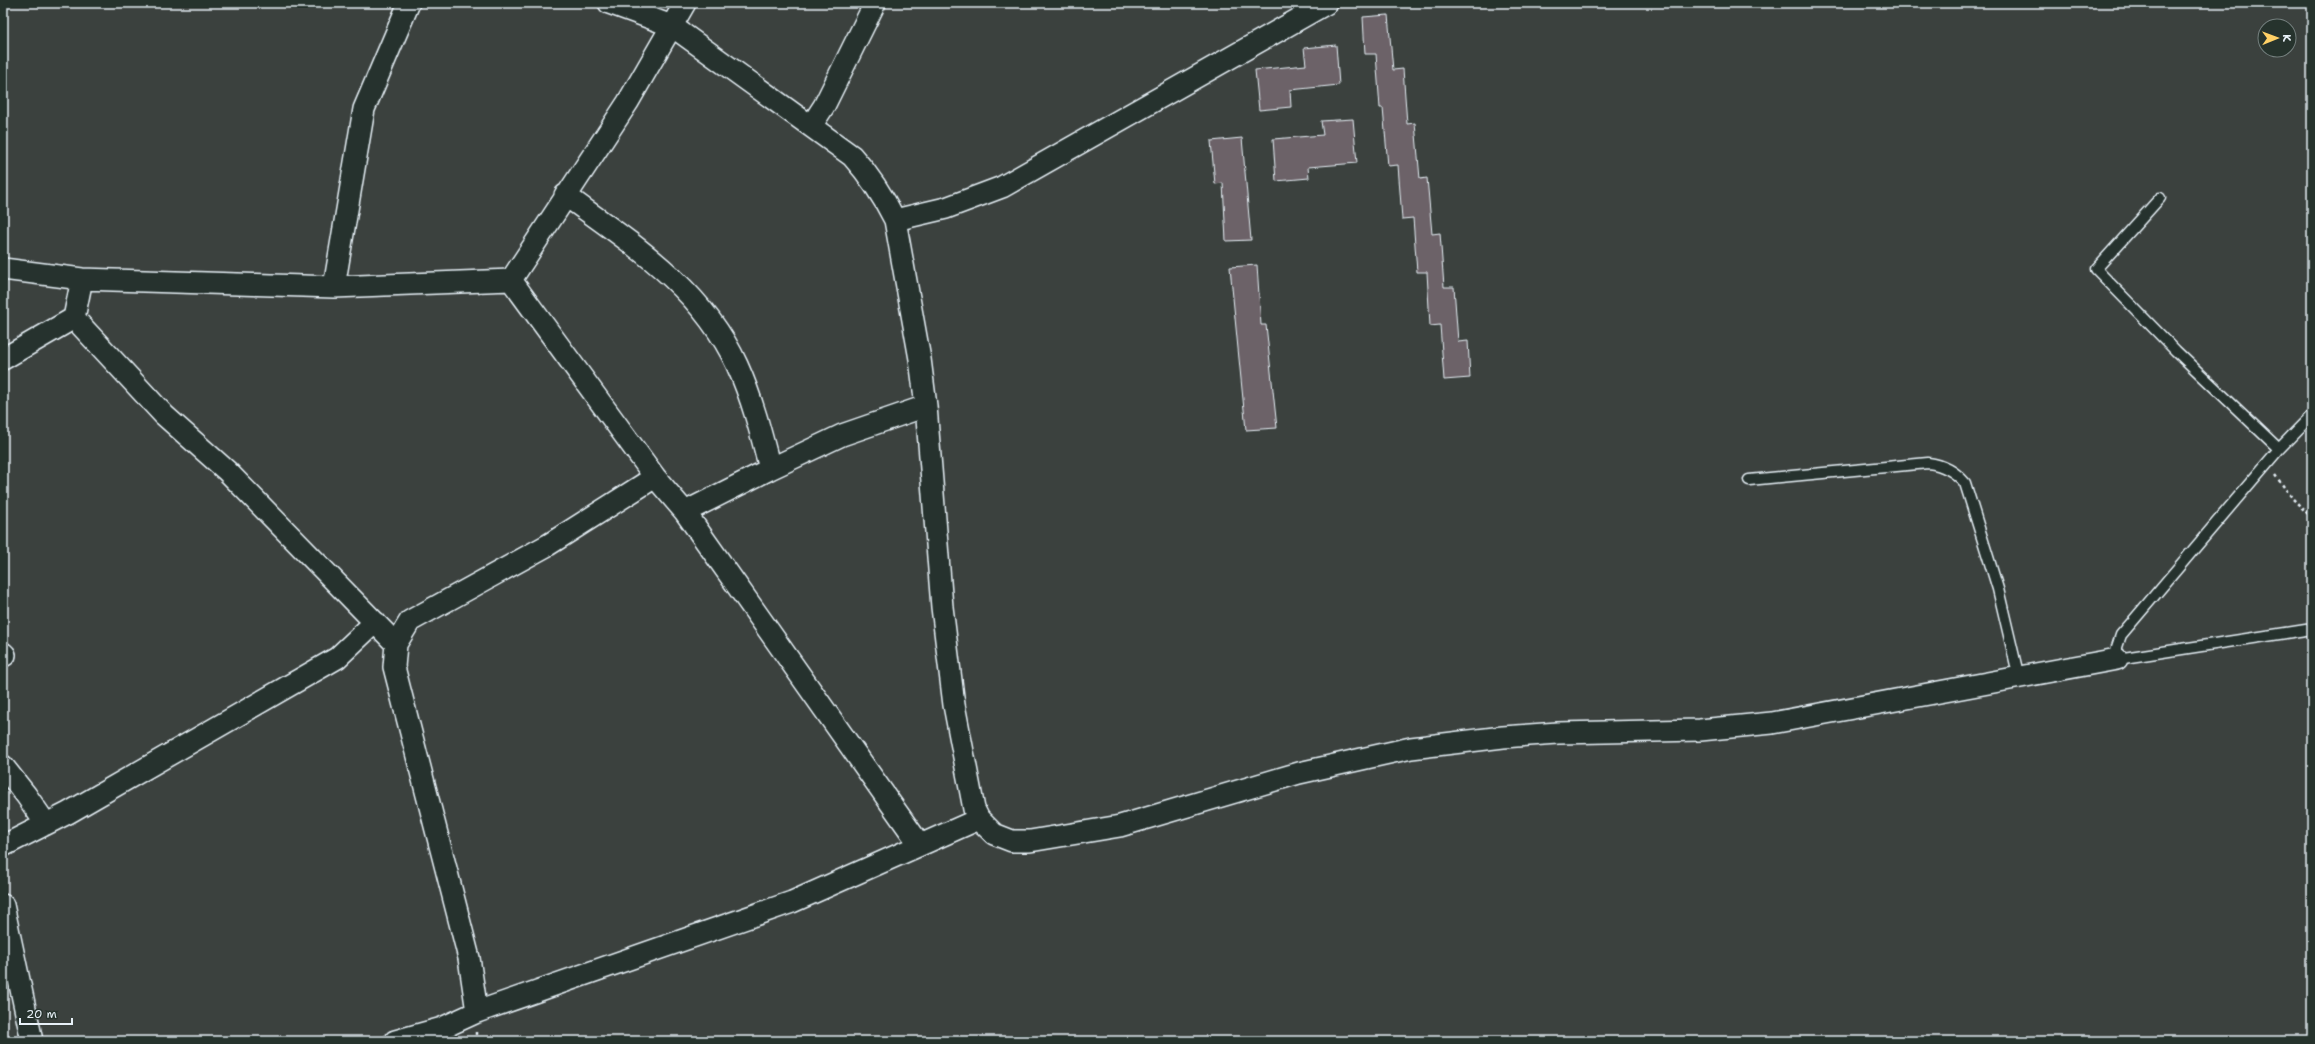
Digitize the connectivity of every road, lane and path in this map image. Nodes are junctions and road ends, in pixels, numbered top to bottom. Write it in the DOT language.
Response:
graph roads {
  1 [pos="409,3"];
  2 [pos="609,3"];
  3 [pos="685,3"];
  4 [pos="875,3"];
  5 [pos="1327,3"];
  6 [pos="672,26"];
  7 [pos="811,126"];
  8 [pos="565,195"];
  9 [pos="2160,198"];
  10 [pos="895,220"];
  11 [pos="3,269"];
  12 [pos="82,279"];
  13 [pos="511,280"];
  14 [pos="334,287"];
  15 [pos="74,318"];
  16 [pos="3,359"];
  17 [pos="926,406"];
  18 [pos="2312,415"];
  19 [pos="2279,449"];
  20 [pos="2268,462"];
  21 [pos="770,469"];
  22 [pos="655,477"];
  23 [pos="1749,480"];
  24 [pos="685,512"];
  25 [pos="2312,518"];
  26 [pos="375,622"];
  27 [pos="2312,629"];
  28 [pos="396,644"];
  29 [pos="2117,658"];
  30 [pos="2019,678"];
  31 [pos="3,766"];
  32 [pos="979,819"];
  33 [pos="46,824"];
  34 [pos="920,845"];
  35 [pos="3,846"];
  36 [pos="3,905"];
  37 [pos="477,1012"];
  38 [pos="32,1041"];
  39 [pos="395,1041"];
  1 -- 14 [label="street"];
  2 -- 6 [label="street"];
  3 -- 6 [label="street"];
  4 -- 7 [label="street"];
  5 -- 10 [label="street"];
  6 -- 7 [label="street"];
  6 -- 8 [label="street"];
  7 -- 10 [label="street"];
  8 -- 13 [label="street"];
  8 -- 21 [label="street"];
  9 -- 19 [label="lane"];
  10 -- 17 [label="street"];
  11 -- 12 [label="street"];
  12 -- 14 [label="street"];
  12 -- 15 [label="street"];
  13 -- 14 [label="street"];
  13 -- 22 [label="street"];
  15 -- 16 [label="street"];
  15 -- 26 [label="street"];
  17 -- 21 [label="street"];
  17 -- 32 [label="street"];
  18 -- 19 [label="lane"];
  19 -- 20 [label="lane"];
  20 -- 25 [label="path"];
  20 -- 29 [label="lane"];
  21 -- 24 [label="street"];
  22 -- 24 [label="street"];
  22 -- 28 [label="street"];
  23 -- 30 [label="lane"];
  24 -- 34 [label="street"];
  26 -- 28 [label="street"];
  26 -- 33 [label="street"];
  27 -- 29 [label="lane"];
  28 -- 37 [label="street"];
  29 -- 30 [label="street"];
  30 -- 32 [label="street"];
  31 -- 33 [label="street"];
  32 -- 34 [label="street"];
  33 -- 35 [label="street"];
  34 -- 37 [label="street"];
  36 -- 38 [label="street"];
  37 -- 39 [label="street"];
}
